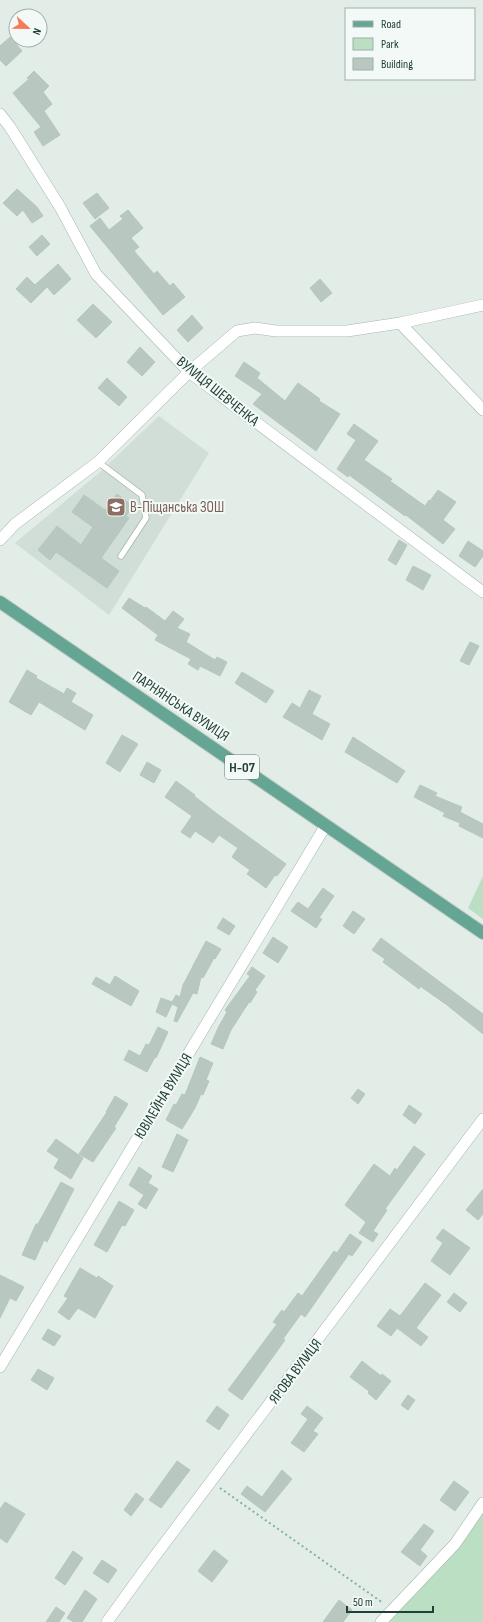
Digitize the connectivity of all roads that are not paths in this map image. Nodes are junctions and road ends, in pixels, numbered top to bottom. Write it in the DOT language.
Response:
graph roads {
  1 [pos="0,114"];
  2 [pos="483,305"];
  3 [pos="400,323"];
  4 [pos="189,372"];
  5 [pos="483,410"];
  6 [pos="98,462"];
  7 [pos="0,540"];
  8 [pos="121,556"];
  9 [pos="483,592"];
  10 [pos="0,602"];
  11 [pos="326,825"];
  12 [pos="483,933"];
  13 [pos="483,1120"];
  14 [pos="0,1367"];
  15 [pos="483,1503"];
  16 [pos="107,1622"];
  17 [pos="381,1622"];
  1 -- 4 [label="street, ВУЛИЦЯ ШЕВЧЕНКА"];
  2 -- 3 [label="street"];
  3 -- 4 [label="street"];
  3 -- 5 [label="street"];
  4 -- 6 [label="street"];
  4 -- 9 [label="street, ВУЛИЦЯ ШЕВЧЕНКА"];
  6 -- 7 [label="street"];
  6 -- 8 [label="lane"];
  10 -- 11 [label="main road, ПАРНЯНСЬКА ВУЛИЦЯ / Н-07"];
  11 -- 12 [label="main road, ПАРНЯНСЬКА ВУЛИЦЯ / Н-07"];
  11 -- 14 [label="street, ЮВІЛЕЙНА ВУЛИЦЯ"];
  13 -- 16 [label="street, ЯРОВА ВУЛИЦЯ"];
  15 -- 17 [label="street"];
}
